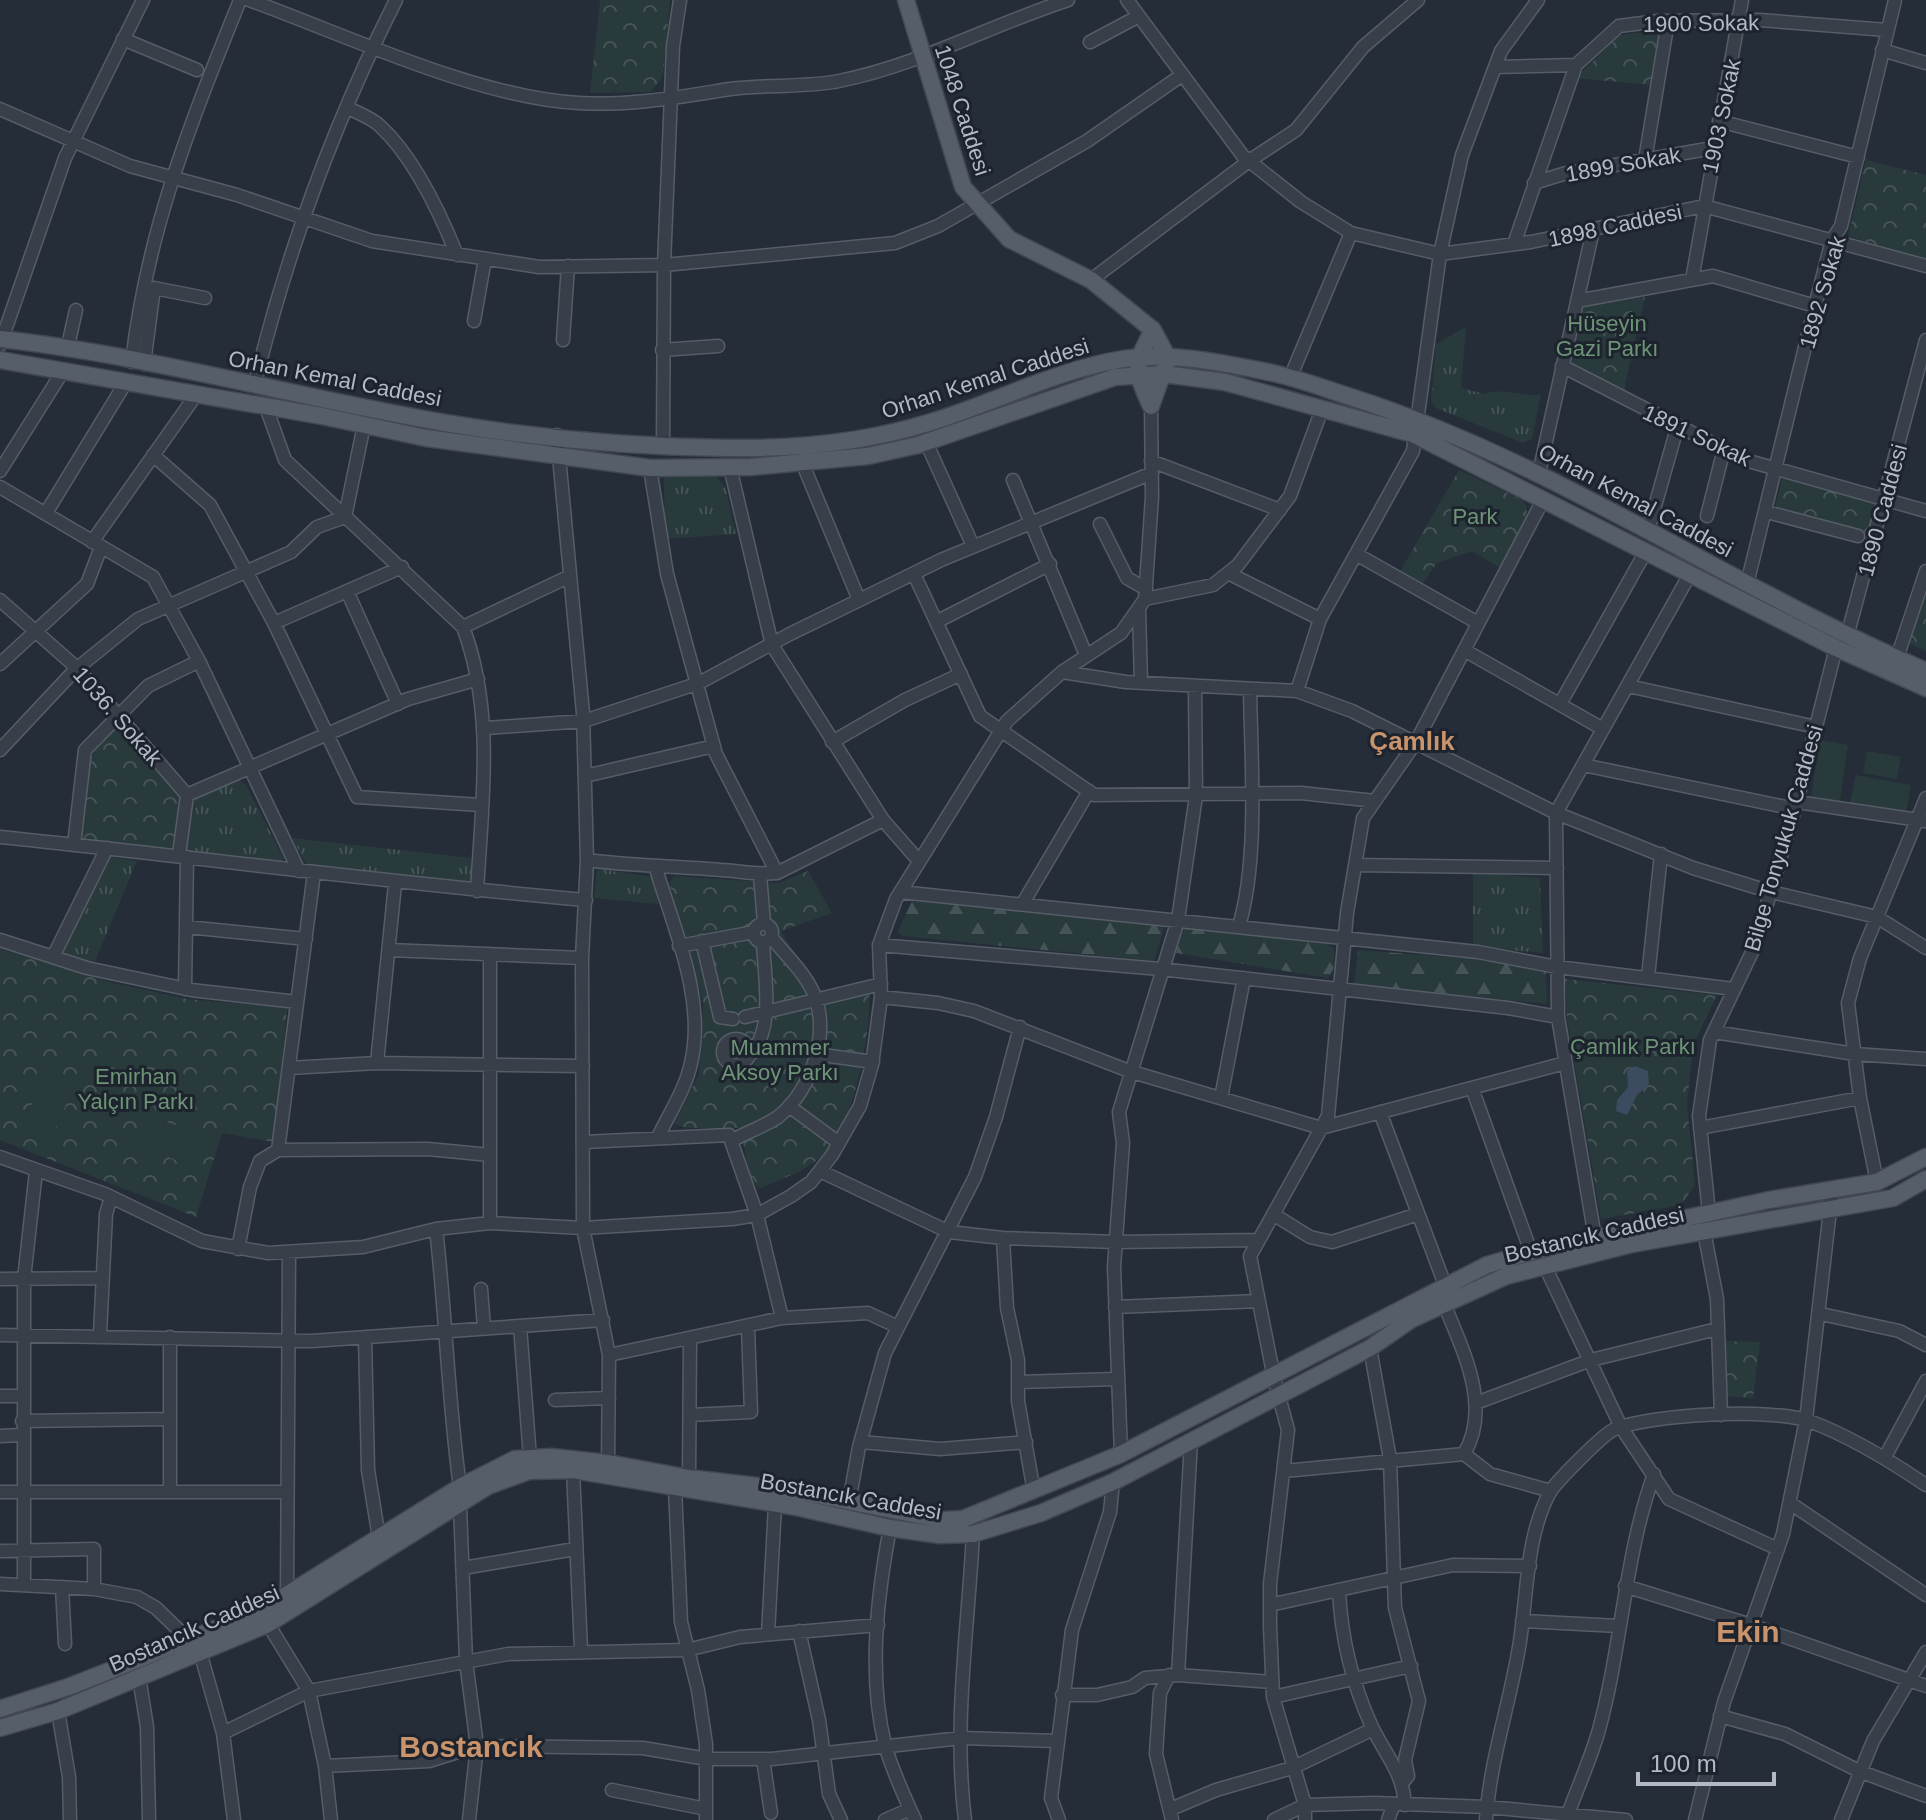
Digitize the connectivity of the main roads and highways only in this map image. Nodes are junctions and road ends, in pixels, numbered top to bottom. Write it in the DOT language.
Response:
graph roads {
  1 [pos="906,0"];
  2 [pos="1153,330"];
  3 [pos="2,341"];
  4 [pos="0,360"];
  5 [pos="1166,366"];
  6 [pos="1137,367"];
  7 [pos="1415,426"];
  8 [pos="1848,633"];
  9 [pos="1836,648"];
  10 [pos="1926,671"];
  11 [pos="1926,688"];
  12 [pos="1926,1157"];
  13 [pos="1926,1179"];
  14 [pos="1831,1198"];
  15 [pos="0,1709"];
  16 [pos="0,1728"];
  1 -- 2 [label="main road, 1048 Caddesi"];
  2 -- 5 [label="main road, 1048 Caddesi"];
  2 -- 6 [label="main road"];
  3 -- 6 [label="main road, Orhan Kemal Caddesi"];
  4 -- 6 [label="main road, Orhan Kemal Caddesi"];
  5 -- 6 [label="main road, Orhan Kemal Caddesi"];
  5 -- 6 [label="main road"];
  5 -- 7 [label="main road, Orhan Kemal Caddesi"];
  5 -- 7 [label="main road, Orhan Kemal Caddesi"];
  7 -- 8 [label="main road, Orhan Kemal Caddesi"];
  7 -- 9 [label="main road, Orhan Kemal Caddesi"];
  8 -- 9 [label="main road"];
  8 -- 10 [label="main road, Orhan Kemal Caddesi"];
  9 -- 11 [label="main road, Orhan Kemal Caddesi"];
  12 -- 14 [label="main road, Bostancık Caddesi"];
  13 -- 14 [label="main road, Bostancık Caddesi"];
  14 -- 15 [label="main road, Bostancık Caddesi"];
  14 -- 16 [label="main road, Bostancık Caddesi"];
}
